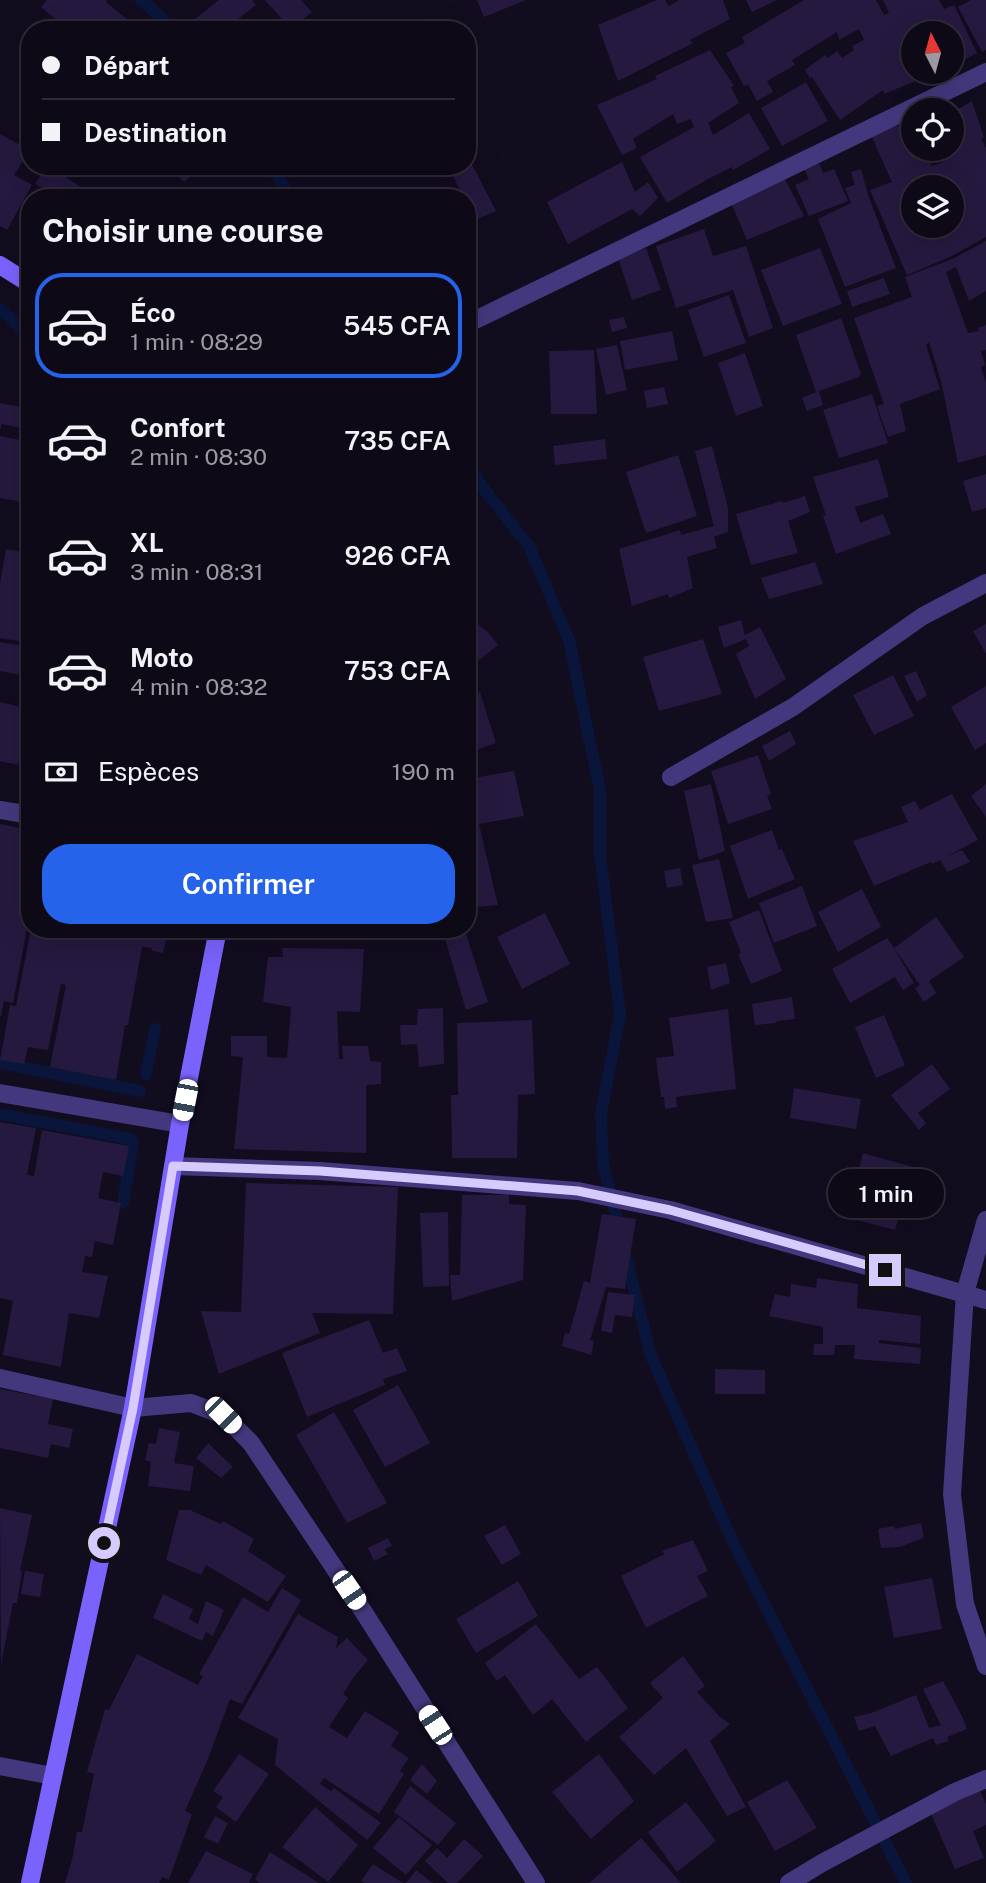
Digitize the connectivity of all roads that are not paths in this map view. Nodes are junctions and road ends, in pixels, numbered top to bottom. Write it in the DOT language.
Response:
graph roads {
  1 [pos="986,72"];
  2 [pos="0,265"];
  3 [pos="21,278"];
  4 [pos="476,320"];
  5 [pos="986,583"];
  6 [pos="671,777"];
  7 [pos="0,810"];
  8 [pos="21,814"];
  9 [pos="216,938"];
  10 [pos="0,1093"];
  11 [pos="180,1124"];
  12 [pos="173,1166"];
  13 [pos="986,1220"];
  14 [pos="965,1293"];
  15 [pos="986,1300"];
  16 [pos="0,1378"];
  17 [pos="133,1408"];
  18 [pos="986,1666"];
  19 [pos="0,1766"];
  20 [pos="53,1776"];
  21 [pos="986,1779"];
  22 [pos="30,1883"];
  23 [pos="536,1883"];
  24 [pos="789,1883"];
  1 -- 4 [label="street"];
  2 -- 3 [label="main road"];
  5 -- 6 [label="street"];
  7 -- 8 [label="street"];
  9 -- 11 [label="main road"];
  10 -- 11 [label="street"];
  11 -- 12 [label="main road"];
  12 -- 14 [label="street"];
  12 -- 17 [label="main road"];
  13 -- 14 [label="street"];
  14 -- 15 [label="street"];
  14 -- 18 [label="street"];
  16 -- 17 [label="street"];
  17 -- 20 [label="main road"];
  17 -- 23 [label="street"];
  19 -- 20 [label="street"];
  20 -- 22 [label="main road"];
  21 -- 24 [label="street"];
}
